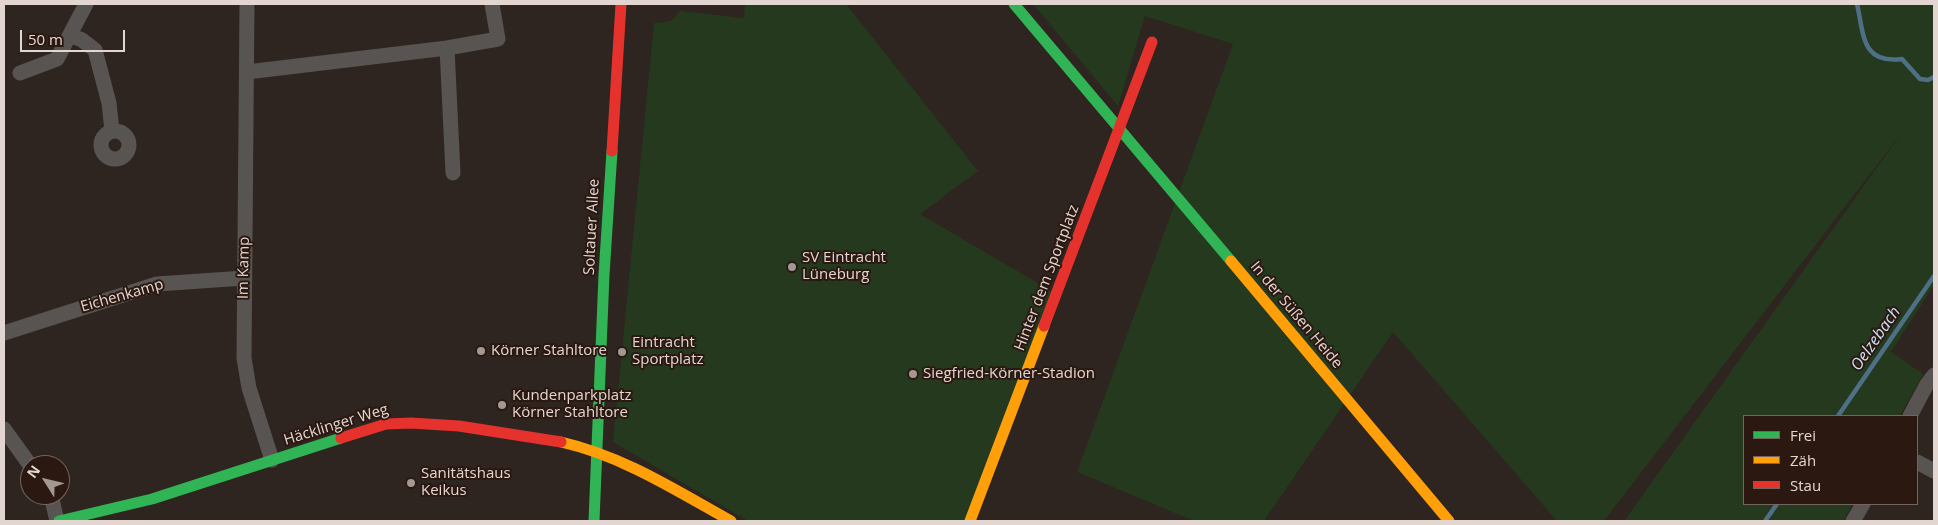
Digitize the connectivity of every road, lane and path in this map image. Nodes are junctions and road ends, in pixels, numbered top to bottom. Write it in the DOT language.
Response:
graph roads {
  1 [pos="86,4"];
  2 [pos="247,4"];
  3 [pos="492,4"];
  4 [pos="621,4"];
  5 [pos="1014,4"];
  6 [pos="70,35"];
  7 [pos="1152,42"];
  8 [pos="446,48"];
  9 [pos="20,72"];
  10 [pos="247,72"];
  11 [pos="1120,129"];
  12 [pos="112,131"];
  13 [pos="454,173"];
  14 [pos="244,278"];
  15 [pos="4,332"];
  16 [pos="1934,375"];
  17 [pos="1911,415"];
  18 [pos="4,429"];
  19 [pos="595,452"];
  20 [pos="23,455"];
  21 [pos="272,460"];
  22 [pos="1918,463"];
  23 [pos="1934,471"];
  24 [pos="54,505"];
  25 [pos="1861,505"];
  26 [pos="58,521"];
  27 [pos="594,521"];
  28 [pos="731,521"];
  29 [pos="970,521"];
  30 [pos="1450,521"];
  31 [pos="1853,521"];
  1 -- 6 [label="street"];
  2 -- 10 [label="street, Im Kamp"];
  3 -- 8 [label="street"];
  4 -- 19 [label="street, Soltauer Allee"];
  5 -- 11 [label="street, In der Süßen Heide"];
  6 -- 9 [label="street"];
  6 -- 12 [label="street"];
  7 -- 11 [label="street"];
  8 -- 10 [label="street"];
  8 -- 13 [label="street"];
  10 -- 14 [label="street, Im Kamp"];
  11 -- 29 [label="street, Hinter dem Sportplatz"];
  11 -- 30 [label="street, In der Süßen Heide"];
  14 -- 15 [label="street, Eichenkamp"];
  14 -- 21 [label="street, Im Kamp"];
  16 -- 17 [label="street"];
  18 -- 20 [label="street"];
  19 -- 21 [label="street, Häcklinger Weg"];
  19 -- 27 [label="street, Soltauer Allee"];
  19 -- 28 [label="street, Häcklinger Weg"];
  21 -- 26 [label="street, Häcklinger Weg"];
  22 -- 23 [label="street"];
  24 -- 26 [label="street"];
  25 -- 31 [label="street"];
}
